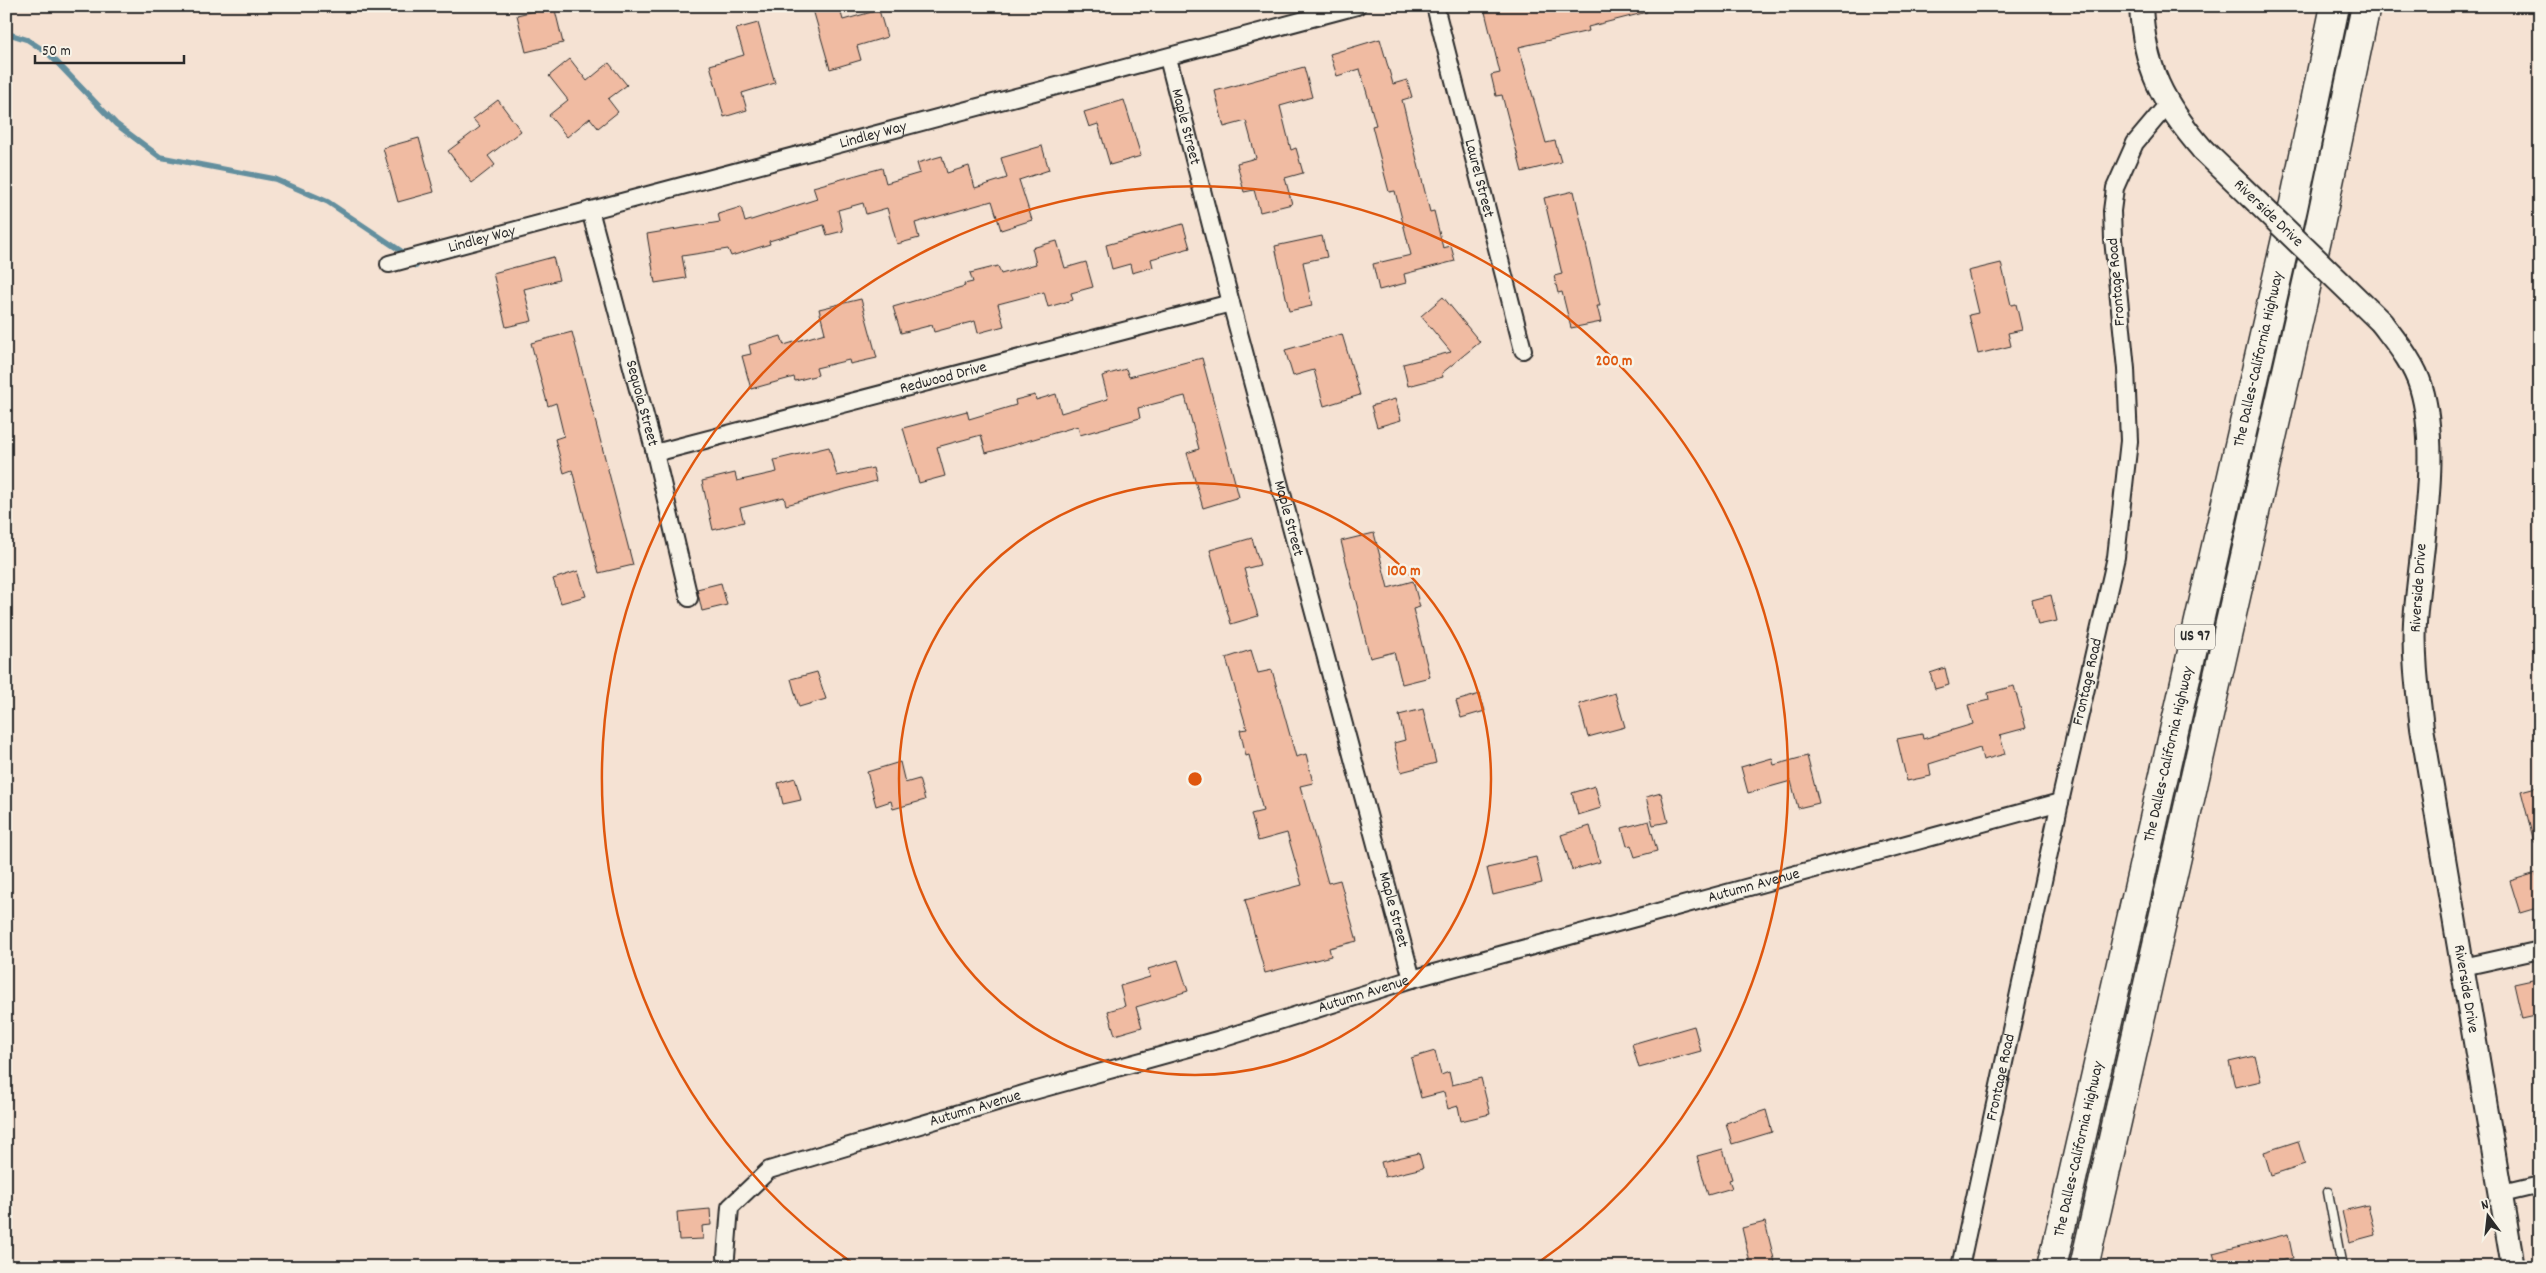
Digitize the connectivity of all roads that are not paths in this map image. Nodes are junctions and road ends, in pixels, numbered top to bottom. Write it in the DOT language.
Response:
graph roads {
  1 [pos="1357,6"];
  2 [pos="1435,6"];
  3 [pos="2141,6"];
  4 [pos="2336,6"];
  5 [pos="2366,6"];
  6 [pos="1168,58"];
  7 [pos="2167,105"];
  8 [pos="590,210"];
  9 [pos="389,264"];
  10 [pos="1231,303"];
  11 [pos="1523,350"];
  12 [pos="655,453"];
  13 [pos="689,598"];
  14 [pos="2060,802"];
  15 [pos="2540,950"];
  16 [pos="2463,967"];
  17 [pos="1412,980"];
  18 [pos="2540,1185"];
  19 [pos="2328,1192"];
  20 [pos="2502,1194"];
  21 [pos="726,1256"];
  22 [pos="1960,1267"];
  23 [pos="2052,1267"];
  24 [pos="2084,1267"];
  25 [pos="2342,1267"];
  26 [pos="2513,1267"];
  1 -- 6 [label="street, Lindley Way"];
  2 -- 11 [label="street, Laurel Street"];
  3 -- 7 [label="street, Riverside Drive"];
  4 -- 23 [label="highway, The Dalles-California Highway / US 97"];
  5 -- 24 [label="highway, The Dalles-California Highway / US 97"];
  6 -- 8 [label="street, Lindley Way"];
  6 -- 10 [label="street, Maple Street"];
  7 -- 14 [label="street, Frontage Road"];
  7 -- 16 [label="street, Riverside Drive, bridge"];
  8 -- 9 [label="street, Lindley Way"];
  8 -- 12 [label="street, Sequoia Street"];
  10 -- 12 [label="street, Redwood Drive"];
  10 -- 17 [label="street, Maple Street"];
  12 -- 13 [label="street, Sequoia Street"];
  14 -- 17 [label="street, Autumn Avenue"];
  14 -- 22 [label="street, Frontage Road"];
  15 -- 16 [label="street"];
  16 -- 20 [label="street, Riverside Drive"];
  17 -- 21 [label="street, Autumn Avenue"];
  18 -- 20 [label="street"];
  19 -- 25 [label="lane"];
  20 -- 26 [label="street, Riverside Drive"];
}
